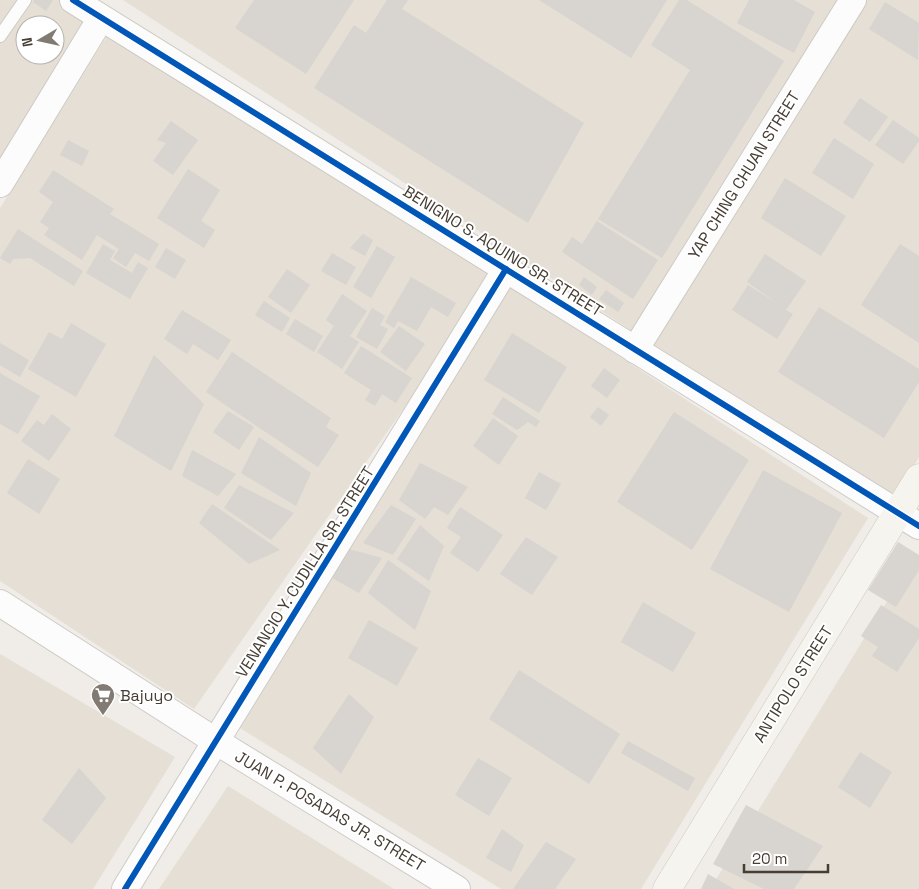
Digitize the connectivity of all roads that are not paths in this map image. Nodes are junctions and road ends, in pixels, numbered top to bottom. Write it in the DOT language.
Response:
graph roads {
  1 [pos="25,0"];
  2 [pos="73,0"];
  3 [pos="853,0"];
  4 [pos="101,18"];
  5 [pos="0,36"];
  6 [pos="0,184"];
  7 [pos="506,269"];
  8 [pos="635,350"];
  9 [pos="919,478"];
  10 [pos="909,520"];
  11 [pos="0,603"];
  12 [pos="217,742"];
  13 [pos="125,889"];
  14 [pos="457,889"];
  15 [pos="667,889"];
  1 -- 5 [label="lane"];
  2 -- 4 [label="street, BENIGNO S. AQUINO SR. STREET"];
  3 -- 8 [label="street, YAP CHING CHUAN STREET"];
  4 -- 6 [label="street"];
  4 -- 7 [label="street, BENIGNO S. AQUINO SR. STREET"];
  7 -- 8 [label="street, BENIGNO S. AQUINO SR. STREET"];
  7 -- 12 [label="street, VENANCIO Y. CUDILLA SR. STREET"];
  8 -- 10 [label="street, BENIGNO S. AQUINO SR. STREET"];
  9 -- 10 [label="street, ANTIPOLO STREET"];
  10 -- 15 [label="street, ANTIPOLO STREET"];
  11 -- 12 [label="street, JUAN P. POSADAS JR. STREET"];
  12 -- 13 [label="street, VENANCIO Y. CUDILLA SR. STREET"];
  12 -- 14 [label="street, JUAN P. POSADAS JR. STREET"];
}
